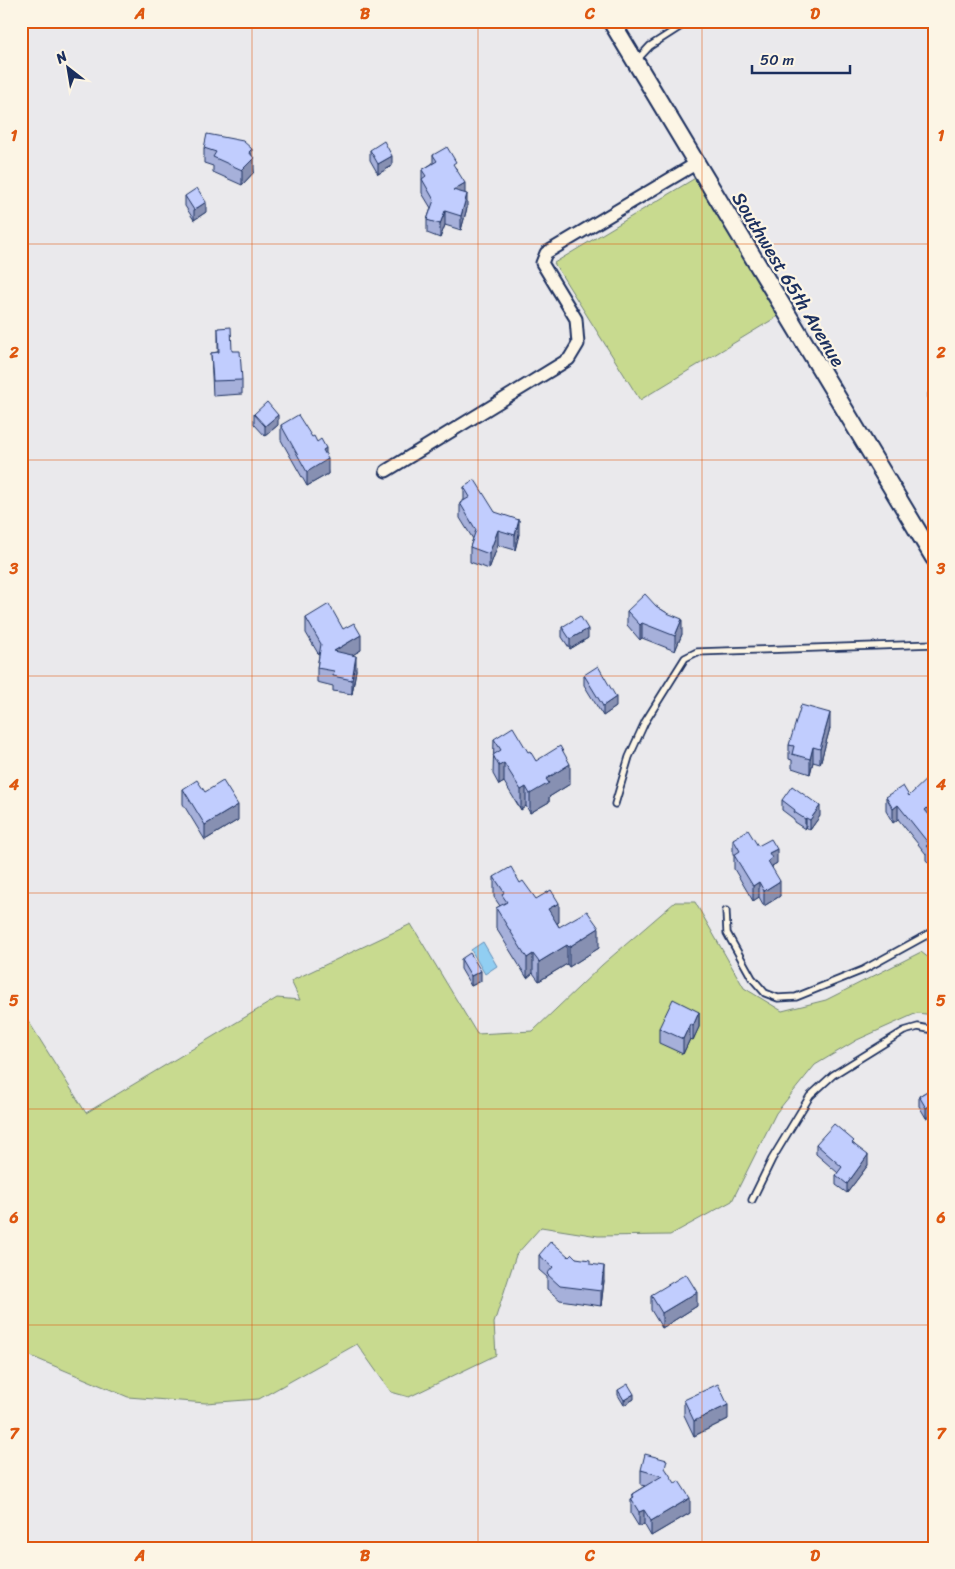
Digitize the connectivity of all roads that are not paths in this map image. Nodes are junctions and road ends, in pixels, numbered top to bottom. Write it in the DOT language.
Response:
graph roads {
  1 [pos="611,21"];
  2 [pos="689,21"];
  3 [pos="635,62"];
  4 [pos="697,163"];
  5 [pos="386,471"];
  6 [pos="934,558"];
  7 [pos="934,644"];
  8 [pos="614,804"];
  9 [pos="726,911"];
  10 [pos="934,931"];
  11 [pos="934,1030"];
  12 [pos="752,1200"];
  1 -- 3 [label="main road, Southwest 65th Avenue"];
  2 -- 3 [label="lane"];
  3 -- 4 [label="main road, Southwest 65th Avenue"];
  4 -- 5 [label="street"];
  4 -- 6 [label="main road, Southwest 65th Avenue"];
  7 -- 8 [label="lane"];
  9 -- 10 [label="lane"];
  11 -- 12 [label="lane"];
}
